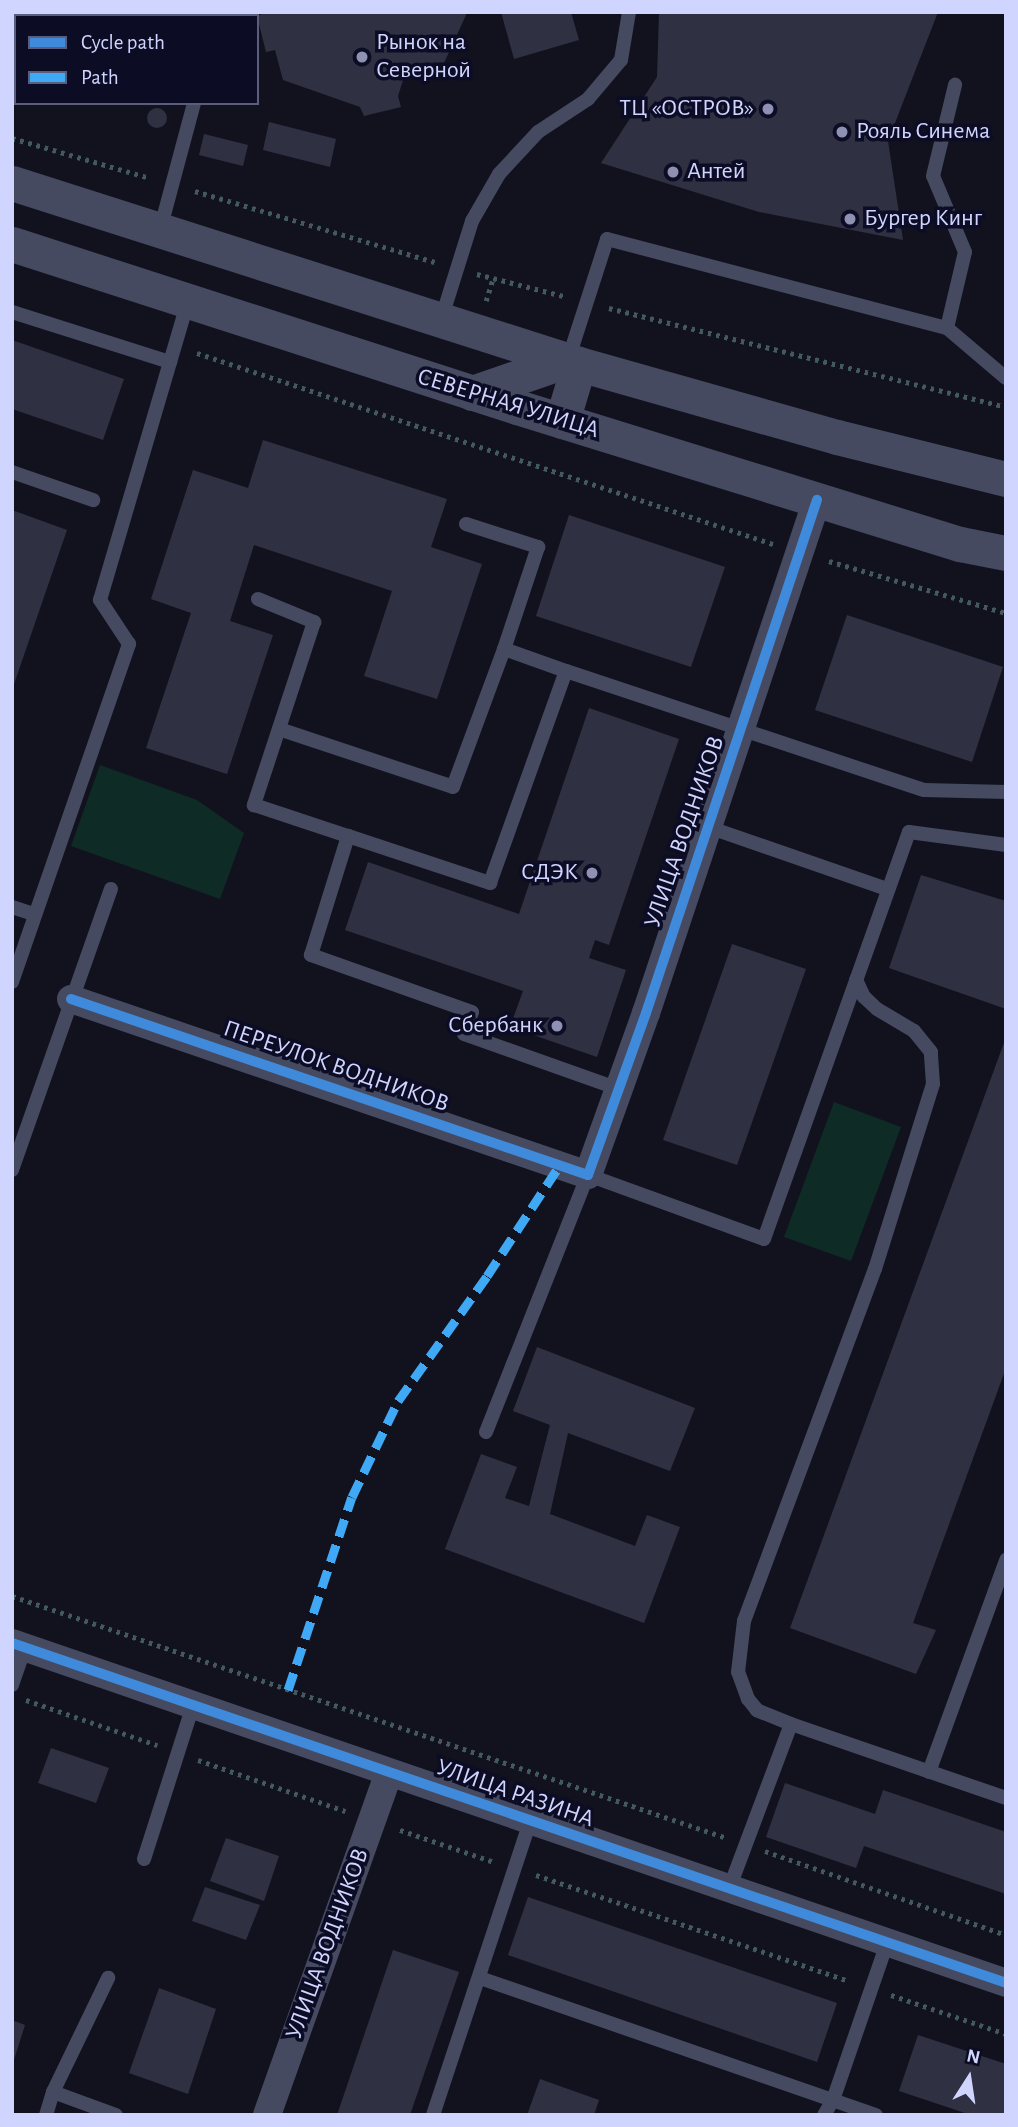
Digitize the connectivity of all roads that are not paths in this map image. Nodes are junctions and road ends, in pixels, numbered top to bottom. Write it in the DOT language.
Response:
graph roads {
  1 [pos="629,12"];
  2 [pos="955,85"];
  3 [pos="193,105"];
  4 [pos="12,183"];
  5 [pos="160,230"];
  6 [pos="12,244"];
  7 [pos="188,301"];
  8 [pos="12,312"];
  9 [pos="441,320"];
  10 [pos="947,328"];
  11 [pos="490,335"];
  12 [pos="170,362"];
  13 [pos="573,362"];
  14 [pos="1006,378"];
  15 [pos="472,393"];
  16 [pos="562,421"];
  17 [pos="12,472"];
  18 [pos="1006,479"];
  19 [pos="93,500"];
  20 [pos="817,500"];
  21 [pos="466,524"];
  22 [pos="1006,553"];
  23 [pos="258,599"];
  24 [pos="504,649"];
  25 [pos="566,671"];
  26 [pos="279,729"];
  27 [pos="741,731"];
  28 [pos="1006,792"];
  29 [pos="708,827"];
  30 [pos="348,836"];
  31 [pos="1006,845"];
  32 [pos="111,889"];
  33 [pos="887,889"];
  34 [pos="12,907"];
  35 [pos="34,914"];
  36 [pos="856,980"];
  37 [pos="12,982"];
  38 [pos="71,999"];
  39 [pos="619,1089"];
  40 [pos="12,1170"];
  41 [pos="587,1175"];
  42 [pos="486,1432"];
  43 [pos="1006,1560"];
  44 [pos="19,1645"];
  45 [pos="12,1685"];
  46 [pos="193,1705"];
  47 [pos="790,1724"];
  48 [pos="929,1772"];
  49 [pos="389,1773"];
  50 [pos="1006,1798"];
  51 [pos="530,1822"];
  52 [pos="144,1860"];
  53 [pos="729,1889"];
  54 [pos="887,1943"];
  55 [pos="108,1978"];
  56 [pos="480,1978"];
  57 [pos="1006,1983"];
  58 [pos="53,2092"];
  59 [pos="833,2100"];
  60 [pos="46,2115"];
  61 [pos="116,2115"];
  62 [pos="267,2115"];
  63 [pos="433,2115"];
  64 [pos="824,2115"];
  65 [pos="876,2115"];
  1 -- 9 [label="lane"];
  2 -- 10 [label="lane"];
  3 -- 5 [label="lane"];
  4 -- 5 [label="street"];
  5 -- 9 [label="street"];
  6 -- 7 [label="street, СЕВЕРНАЯ УЛИЦА"];
  7 -- 12 [label="lane"];
  7 -- 15 [label="street, СЕВЕРНАЯ УЛИЦА"];
  8 -- 12 [label="lane"];
  9 -- 11 [label="street"];
  10 -- 13 [label="lane"];
  10 -- 14 [label="lane"];
  11 -- 13 [label="street"];
  11 -- 15 [label="street"];
  12 -- 35 [label="lane"];
  13 -- 15 [label="street"];
  13 -- 16 [label="street"];
  13 -- 18 [label="street"];
  15 -- 16 [label="street, СЕВЕРНАЯ УЛИЦА"];
  16 -- 20 [label="street, СЕВЕРНАЯ УЛИЦА"];
  17 -- 19 [label="lane"];
  20 -- 22 [label="street, СЕВЕРНАЯ УЛИЦА"];
  20 -- 27 [label="street, УЛИЦА ВОДНИКОВ"];
  21 -- 24 [label="lane"];
  23 -- 26 [label="lane"];
  24 -- 25 [label="lane"];
  24 -- 26 [label="lane"];
  25 -- 27 [label="lane"];
  25 -- 30 [label="lane"];
  26 -- 30 [label="lane"];
  27 -- 28 [label="lane"];
  27 -- 29 [label="street, УЛИЦА ВОДНИКОВ"];
  29 -- 33 [label="lane"];
  29 -- 39 [label="street, УЛИЦА ВОДНИКОВ"];
  30 -- 39 [label="lane"];
  31 -- 33 [label="lane"];
  32 -- 38 [label="lane"];
  33 -- 36 [label="lane"];
  34 -- 35 [label="lane"];
  35 -- 37 [label="lane"];
  36 -- 41 [label="lane"];
  36 -- 47 [label="lane"];
  38 -- 40 [label="lane"];
  38 -- 41 [label="street, ПЕРЕУЛОК ВОДНИКОВ"];
  39 -- 41 [label="street, УЛИЦА ВОДНИКОВ"];
  41 -- 42 [label="lane"];
  43 -- 48 [label="lane"];
  44 -- 45 [label="lane"];
  44 -- 46 [label="street, УЛИЦА РАЗИНА"];
  46 -- 49 [label="street, УЛИЦА РАЗИНА"];
  46 -- 52 [label="lane"];
  47 -- 48 [label="lane"];
  47 -- 53 [label="lane"];
  48 -- 50 [label="lane"];
  49 -- 51 [label="street, УЛИЦА РАЗИНА"];
  49 -- 62 [label="street, УЛИЦА ВОДНИКОВ"];
  51 -- 53 [label="street, УЛИЦА РАЗИНА"];
  51 -- 56 [label="lane"];
  53 -- 54 [label="street, УЛИЦА РАЗИНА"];
  54 -- 57 [label="street, УЛИЦА РАЗИНА"];
  54 -- 59 [label="lane"];
  55 -- 58 [label="lane"];
  56 -- 59 [label="lane"];
  56 -- 63 [label="lane"];
  58 -- 60 [label="lane"];
  58 -- 61 [label="lane"];
  59 -- 64 [label="lane"];
  59 -- 65 [label="lane"];
}
